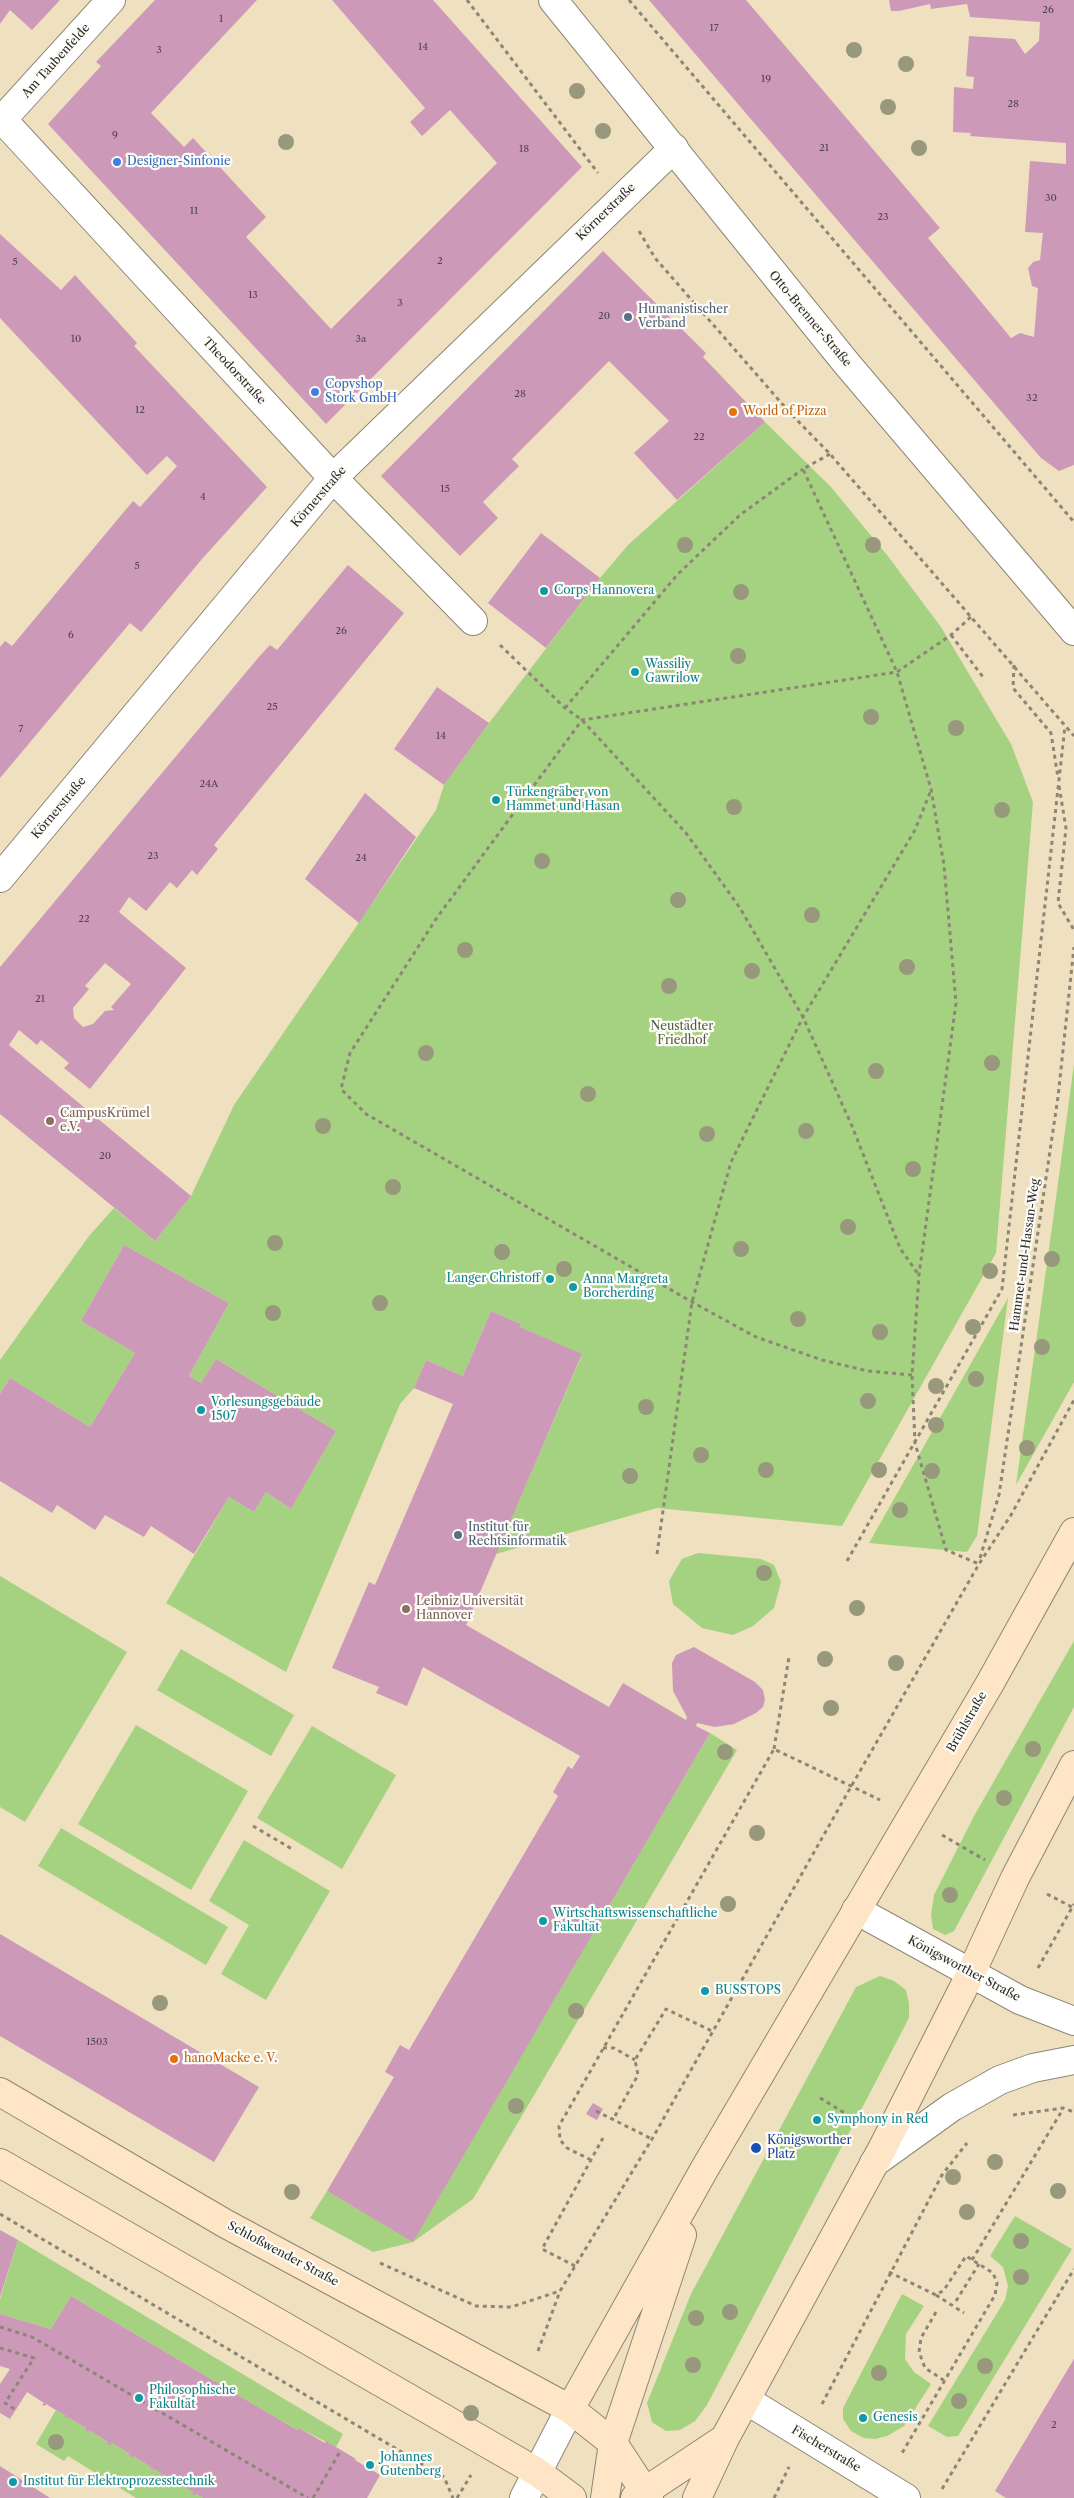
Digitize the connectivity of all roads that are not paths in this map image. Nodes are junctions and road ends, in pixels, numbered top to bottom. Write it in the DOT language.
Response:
graph roads {
  1 [pos="111,0"];
  2 [pos="553,0"];
  3 [pos="1,120"];
  4 [pos="674,148"];
  5 [pos="333,478"];
  6 [pos="473,621"];
  7 [pos="1074,631"];
  8 [pos="0,878"];
  9 [pos="1074,1532"];
  10 [pos="1074,1765"];
  11 [pos="856,1910"];
  12 [pos="971,1973"];
  13 [pos="1074,2021"];
  14 [pos="1074,2060"];
  15 [pos="0,2092"];
  16 [pos="874,2163"];
  17 [pos="0,2164"];
  18 [pos="705,2168"];
  19 [pos="746,2400"];
  20 [pos="570,2409"];
  21 [pos="725,2438"];
  22 [pos="612,2443"];
  23 [pos="537,2472"];
  24 [pos="643,2496"];
  25 [pos="524,2498"];
  26 [pos="572,2498"];
  27 [pos="604,2498"];
  28 [pos="696,2498"];
  29 [pos="906,2498"];
  1 -- 3 [label="street, Am Taubenfelde"];
  2 -- 4 [label="street, Otto-Brenner-Straße"];
  3 -- 5 [label="street, Theodorstraße"];
  4 -- 5 [label="street, Körnerstraße"];
  4 -- 7 [label="street, Otto-Brenner-Straße"];
  5 -- 6 [label="street, Theodorstraße"];
  5 -- 8 [label="street, Körnerstraße"];
  9 -- 11 [label="main road, Brühlstraße"];
  10 -- 12 [label="main road"];
  11 -- 12 [label="street, Königsworther Straße"];
  11 -- 18 [label="main road"];
  12 -- 13 [label="street, Königsworther Straße"];
  12 -- 16 [label="main road"];
  14 -- 16 [label="street"];
  15 -- 20 [label="main road, Schloßwender Straße"];
  16 -- 19 [label="main road"];
  17 -- 23 [label="main road"];
  18 -- 20 [label="main road"];
  18 -- 22 [label="main road"];
  19 -- 21 [label="main road"];
  19 -- 29 [label="street, Fischerstraße"];
  20 -- 22 [label="main road"];
  20 -- 23 [label="street"];
  21 -- 24 [label="main road"];
  21 -- 28 [label="main road"];
  22 -- 24 [label="main road"];
  22 -- 27 [label="main road"];
  23 -- 25 [label="street"];
  23 -- 26 [label="main road"];
}
